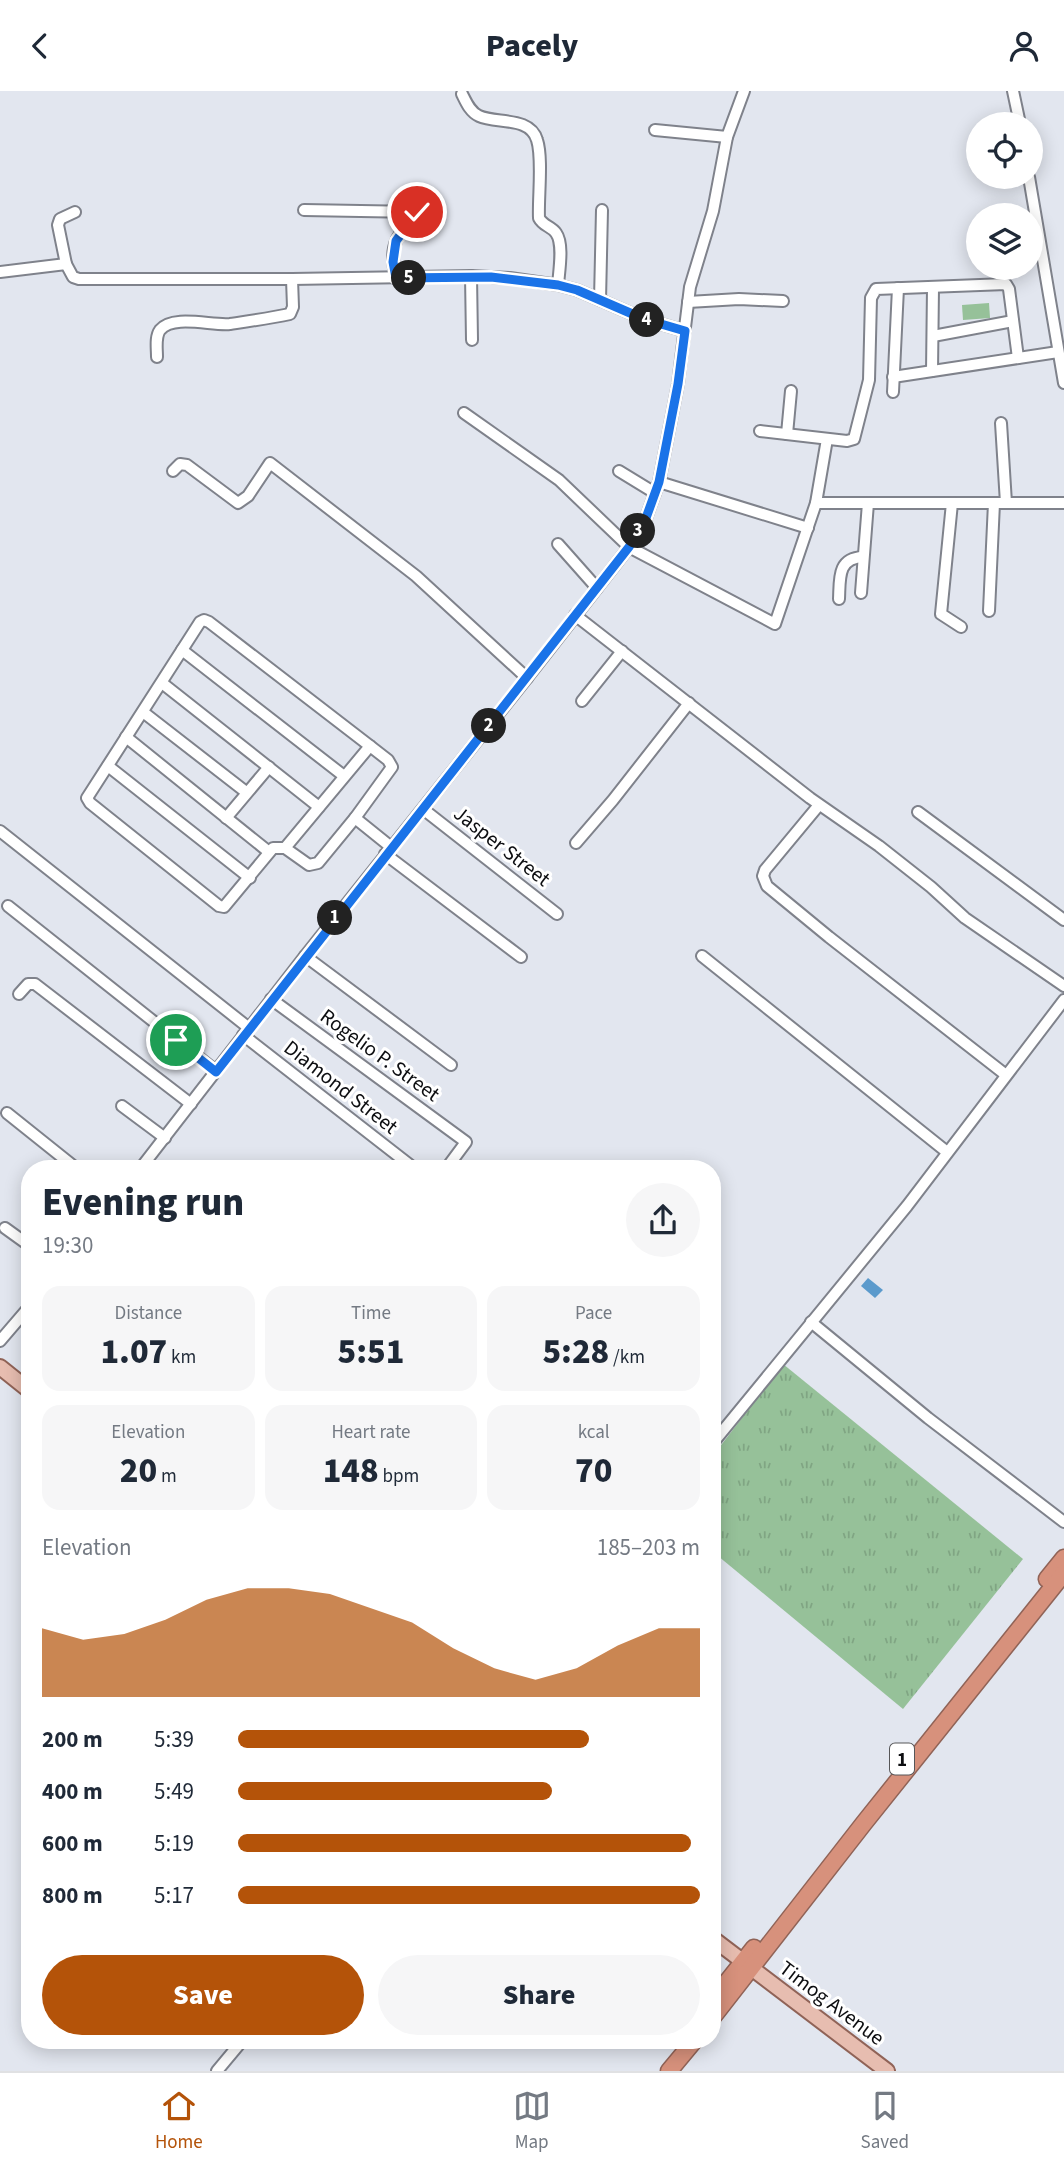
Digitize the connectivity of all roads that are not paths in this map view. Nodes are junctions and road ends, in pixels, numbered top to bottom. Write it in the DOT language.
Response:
graph roads {
  1 [pos="744,91"];
  2 [pos="1013,91"];
  3 [pos="462,95"];
  4 [pos="1017,112"];
  5 [pos="655,130"];
  6 [pos="727,137"];
  7 [pos="1032,189"];
  8 [pos="418,195"];
  9 [pos="304,210"];
  10 [pos="602,210"];
  11 [pos="75,212"];
  12 [pos="417,212"];
  13 [pos="66,264"];
  14 [pos="0,272"];
  15 [pos="471,276"];
  16 [pos="396,278"];
  17 [pos="292,279"];
  18 [pos="558,285"];
  19 [pos="898,288"];
  20 [pos="933,288"];
  21 [pos="600,300"];
  22 [pos="783,301"];
  23 [pos="688,302"];
  24 [pos="1013,321"];
  25 [pos="1059,321"];
  26 [pos="685,331"];
  27 [pos="933,336"];
  28 [pos="472,340"];
  29 [pos="1058,352"];
  30 [pos="157,357"];
  31 [pos="1018,358"];
  32 [pos="932,371"];
  33 [pos="893,377"];
  34 [pos="1064,383"];
  35 [pos="791,391"];
  36 [pos="892,392"];
  37 [pos="464,413"];
  38 [pos="1001,423"];
  39 [pos="760,431"];
  40 [pos="787,434"];
  41 [pos="827,439"];
  42 [pos="173,471"];
  43 [pos="619,471"];
  44 [pos="657,488"];
  45 [pos="816,503"];
  46 [pos="867,503"];
  47 [pos="953,503"];
  48 [pos="1000,503"];
  49 [pos="1064,503"];
  50 [pos="808,528"];
  51 [pos="558,544"];
  52 [pos="629,547"];
  53 [pos="863,557"];
  54 [pos="597,588"];
  55 [pos="861,593"];
  56 [pos="839,599"];
  57 [pos="989,611"];
  58 [pos="575,615"];
  59 [pos="961,627"];
  60 [pos="182,650"];
  61 [pos="622,651"];
  62 [pos="527,678"];
  63 [pos="162,683"];
  64 [pos="582,701"];
  65 [pos="689,703"];
  66 [pos="143,712"];
  67 [pos="126,737"];
  68 [pos="370,746"];
  69 [pos="108,766"];
  70 [pos="269,767"];
  71 [pos="344,776"];
  72 [pos="246,792"];
  73 [pos="819,805"];
  74 [pos="319,807"];
  75 [pos="423,809"];
  76 [pos="918,812"];
  77 [pos="226,818"];
  78 [pos="355,818"];
  79 [pos="0,831"];
  80 [pos="576,842"];
  81 [pos="285,848"];
  82 [pos="388,851"];
  83 [pos="269,852"];
  84 [pos="250,878"];
  85 [pos="8,906"];
  86 [pos="558,913"];
  87 [pos="1064,920"];
  88 [pos="305,956"];
  89 [pos="702,956"];
  90 [pos="521,957"];
  91 [pos="1064,986"];
  92 [pos="19,994"];
  93 [pos="271,999"];
  94 [pos="1064,1000"];
  95 [pos="246,1031"];
  96 [pos="451,1066"];
  97 [pos="216,1072"];
  98 [pos="1006,1075"];
  99 [pos="191,1104"];
  100 [pos="121,1106"];
  101 [pos="8,1114"];
  102 [pos="165,1138"];
  103 [pos="947,1152"];
  104 [pos="66,1160"];
  105 [pos="147,1160"];
  106 [pos="404,1160"];
  107 [pos="453,1160"];
  108 [pos="5,1228"];
  109 [pos="21,1240"];
  110 [pos="21,1316"];
  111 [pos="811,1322"];
  112 [pos="0,1341"];
  113 [pos="0,1367"];
  114 [pos="21,1384"];
  115 [pos="721,1433"];
  116 [pos="1064,1522"];
  117 [pos="1063,1564"];
  118 [pos="721,1945"];
  119 [pos="748,1966"];
  120 [pos="721,1992"];
  121 [pos="721,2005"];
  122 [pos="235,2049"];
  123 [pos="675,2049"];
  124 [pos="687,2049"];
  125 [pos="217,2071"];
  126 [pos="657,2071"];
  127 [pos="669,2071"];
  128 [pos="887,2071"];
  1 -- 6 [label="street"];
  2 -- 4 [label="street"];
  3 -- 18 [label="street"];
  5 -- 6 [label="street"];
  6 -- 23 [label="street"];
  7 -- 25 [label="street"];
  8 -- 12 [label="street"];
  9 -- 12 [label="street"];
  10 -- 21 [label="street"];
  11 -- 13 [label="street"];
  12 -- 16 [label="street"];
  13 -- 14 [label="street"];
  13 -- 17 [label="street"];
  15 -- 16 [label="street"];
  15 -- 18 [label="street"];
  15 -- 28 [label="street"];
  16 -- 17 [label="street"];
  17 -- 30 [label="street"];
  18 -- 21 [label="street"];
  19 -- 20 [label="street"];
  19 -- 33 [label="street"];
  19 -- 41 [label="street"];
  20 -- 24 [label="street"];
  20 -- 27 [label="street"];
  21 -- 26 [label="street"];
  22 -- 23 [label="street"];
  23 -- 26 [label="street"];
  24 -- 27 [label="street"];
  24 -- 31 [label="street"];
  25 -- 29 [label="street"];
  26 -- 44 [label="street"];
  27 -- 32 [label="street"];
  29 -- 31 [label="street"];
  29 -- 34 [label="street"];
  31 -- 32 [label="street"];
  32 -- 33 [label="street"];
  33 -- 36 [label="street"];
  35 -- 40 [label="street"];
  37 -- 52 [label="street"];
  38 -- 48 [label="street"];
  39 -- 40 [label="street"];
  40 -- 41 [label="street"];
  41 -- 45 [label="street"];
  42 -- 62 [label="street"];
  43 -- 44 [label="street"];
  44 -- 50 [label="street"];
  44 -- 52 [label="street"];
  45 -- 46 [label="street"];
  45 -- 50 [label="street"];
  46 -- 47 [label="street"];
  46 -- 53 [label="street"];
  47 -- 48 [label="street"];
  47 -- 59 [label="street"];
  48 -- 49 [label="street"];
  48 -- 57 [label="street"];
  50 -- 52 [label="street"];
  51 -- 54 [label="street"];
  52 -- 54 [label="street"];
  53 -- 55 [label="street"];
  53 -- 56 [label="street"];
  54 -- 58 [label="street"];
  58 -- 61 [label="street"];
  58 -- 62 [label="street"];
  60 -- 63 [label="street"];
  60 -- 68 [label="street"];
  60 -- 71 [label="street"];
  61 -- 64 [label="street"];
  61 -- 65 [label="street"];
  62 -- 75 [label="street"];
  63 -- 66 [label="street"];
  63 -- 70 [label="street"];
  65 -- 73 [label="street"];
  65 -- 80 [label="street"];
  66 -- 67 [label="street"];
  66 -- 72 [label="street"];
  67 -- 69 [label="street"];
  67 -- 77 [label="street"];
  68 -- 71 [label="street"];
  68 -- 78 [label="street"];
  69 -- 84 [label="street"];
  69 -- 84 [label="street"];
  70 -- 72 [label="street"];
  70 -- 74 [label="street"];
  71 -- 74 [label="street"];
  72 -- 77 [label="street"];
  73 -- 91 [label="street"];
  73 -- 98 [label="street"];
  74 -- 81 [label="street"];
  75 -- 82 [label="street"];
  75 -- 86 [label="street, Jasper Street"];
  76 -- 87 [label="street"];
  77 -- 83 [label="street"];
  78 -- 81 [label="street"];
  78 -- 82 [label="street"];
  79 -- 95 [label="street, Diamond Street"];
  81 -- 83 [label="street"];
  82 -- 88 [label="street"];
  82 -- 90 [label="street"];
  83 -- 84 [label="street"];
  85 -- 97 [label="street"];
  88 -- 93 [label="street"];
  88 -- 96 [label="street"];
  89 -- 103 [label="street"];
  92 -- 99 [label="street"];
  93 -- 95 [label="street"];
  93 -- 107 [label="street, Rogelio P. Street"];
  94 -- 98 [label="street"];
  95 -- 97 [label="street"];
  95 -- 106 [label="street, Diamond Street"];
  97 -- 99 [label="street"];
  98 -- 103 [label="street"];
  99 -- 102 [label="street"];
  100 -- 102 [label="street"];
  101 -- 104 [label="street"];
  102 -- 105 [label="street"];
  103 -- 111 [label="street"];
  108 -- 109 [label="street"];
  110 -- 112 [label="street"];
  111 -- 115 [label="street"];
  111 -- 116 [label="street"];
  113 -- 114 [label="main road"];
  117 -- 119 [label="highway, 1"];
  118 -- 119 [label="main road, Timog Avenue"];
  119 -- 120 [label="highway, 1"];
  119 -- 121 [label="highway, 1"];
  119 -- 128 [label="main road, Timog Avenue"];
  122 -- 125 [label="street"];
  123 -- 126 [label="highway"];
  124 -- 127 [label="highway"];
}
